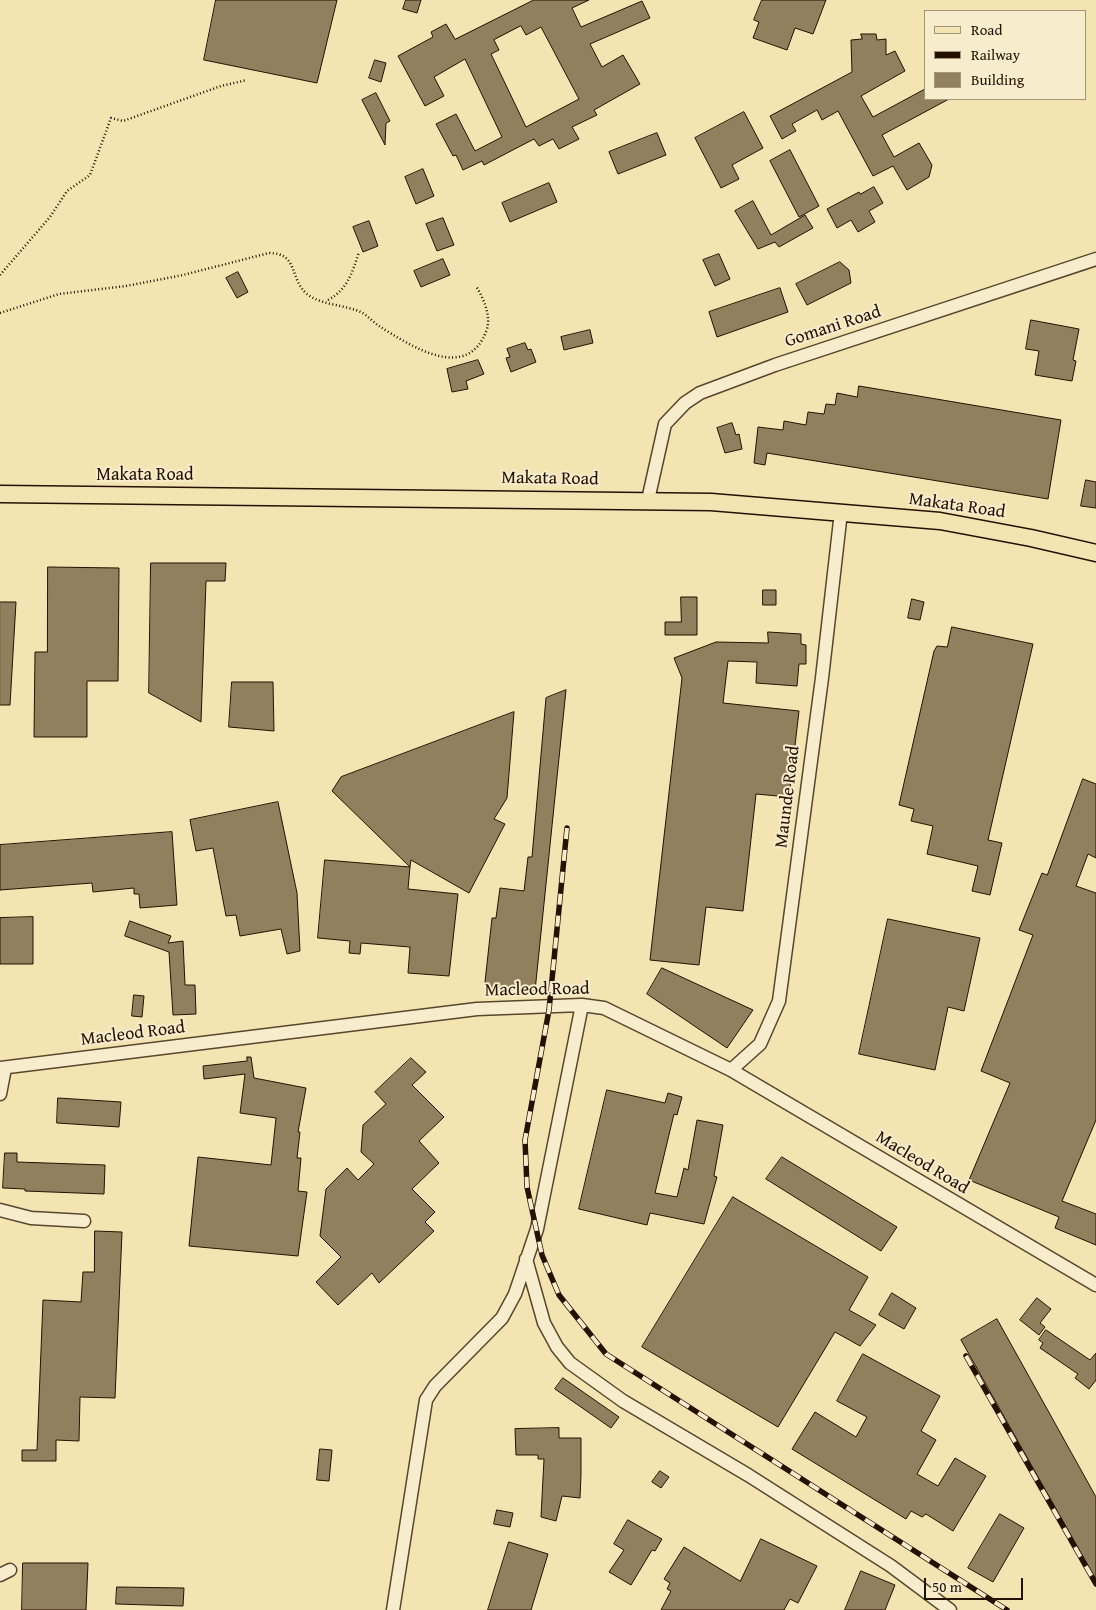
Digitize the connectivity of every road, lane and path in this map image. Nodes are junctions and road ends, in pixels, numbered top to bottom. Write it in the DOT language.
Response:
graph roads {
  1 [pos="247,80"];
  2 [pos="359,252"];
  3 [pos="1096,259"];
  4 [pos="0,275"];
  5 [pos="476,286"];
  6 [pos="326,301"];
  7 [pos="0,313"];
  8 [pos="0,494"];
  9 [pos="648,500"];
  10 [pos="841,512"];
  11 [pos="1096,553"];
  12 [pos="582,1005"];
  13 [pos="2,1068"];
  14 [pos="731,1070"];
  15 [pos="0,1094"];
  16 [pos="0,1210"];
  17 [pos="84,1221"];
  18 [pos="526,1260"];
  19 [pos="1096,1285"];
  20 [pos="393,1610"];
  21 [pos="950,1610"];
  1 -- 4 [label="path"];
  2 -- 6 [label="path"];
  3 -- 9 [label="street, Gomani Road"];
  5 -- 6 [label="path"];
  6 -- 7 [label="path"];
  8 -- 9 [label="main road, Makata Road"];
  9 -- 10 [label="main road, Makata Road"];
  10 -- 11 [label="main road, Makata Road"];
  10 -- 14 [label="street, Maunde Road"];
  12 -- 13 [label="street, Macleod Road"];
  12 -- 14 [label="street, Macleod Road"];
  12 -- 18 [label="street"];
  13 -- 15 [label="street"];
  14 -- 19 [label="street, Macleod Road"];
  16 -- 17 [label="street"];
  18 -- 20 [label="street"];
  18 -- 21 [label="street"];
}
